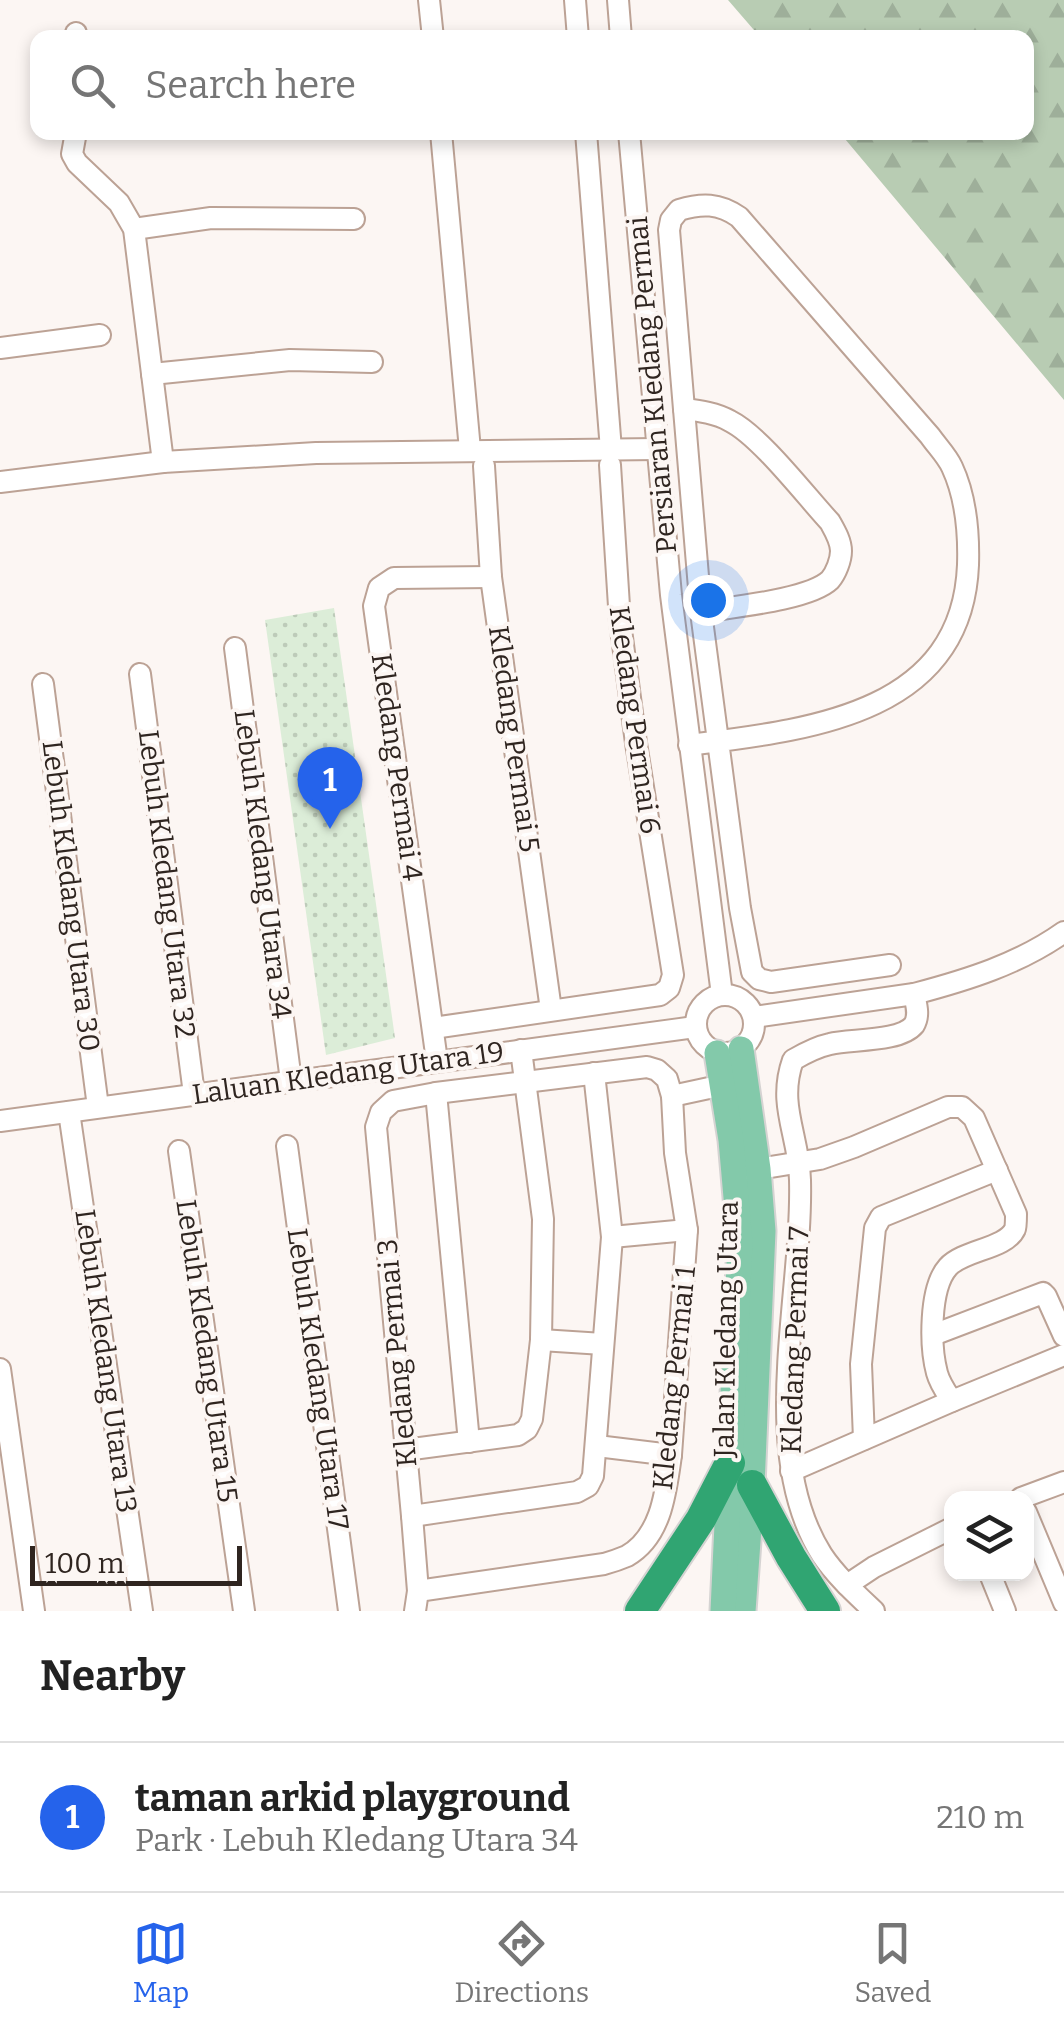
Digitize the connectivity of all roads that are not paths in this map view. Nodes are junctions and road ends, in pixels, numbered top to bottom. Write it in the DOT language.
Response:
graph roads {
  1 [pos="430,0"];
  2 [pos="575,0"];
  3 [pos="618,0"];
  4 [pos="432,30"];
  5 [pos="577,30"];
  6 [pos="620,30"];
  7 [pos="75,140"];
  8 [pos="442,140"];
  9 [pos="587,140"];
  10 [pos="630,140"];
  11 [pos="354,219"];
  12 [pos="134,229"];
  13 [pos="100,336"];
  14 [pos="0,348"];
  15 [pos="372,362"];
  16 [pos="152,374"];
  17 [pos="684,409"];
  18 [pos="657,449"];
  19 [pos="610,457"];
  20 [pos="477,458"];
  21 [pos="163,462"];
  22 [pos="0,482"];
  23 [pos="491,577"];
  24 [pos="701,612"];
  25 [pos="235,648"];
  26 [pos="140,674"];
  27 [pos="44,684"];
  28 [pos="719,740"];
  29 [pos="690,745"];
  30 [pos="1064,932"];
  31 [pos="890,965"];
  32 [pos="722,994"];
  33 [pos="914,994"];
  34 [pos="552,1010"];
  35 [pos="754,1018"];
  36 [pos="695,1027"];
  37 [pos="434,1028"];
  38 [pos="521,1050"];
  39 [pos="729,1051"];
  40 [pos="437,1061"];
  41 [pos="594,1074"];
  42 [pos="291,1080"];
  43 [pos="526,1083"];
  44 [pos="723,1085"];
  45 [pos="436,1093"];
  46 [pos="194,1094"];
  47 [pos="672,1096"];
  48 [pos="98,1107"];
  49 [pos="0,1110"];
  50 [pos="69,1112"];
  51 [pos="1,1120"];
  52 [pos="287,1146"];
  53 [pos="179,1151"];
  54 [pos="799,1163"];
  55 [pos="758,1168"];
  56 [pos="996,1170"];
  57 [pos="687,1230"];
  58 [pos="612,1237"];
  59 [pos="933,1336"];
  60 [pos="1064,1336"];
  61 [pos="540,1340"];
  62 [pos="604,1344"];
  63 [pos="1064,1355"];
  64 [pos="0,1369"];
  65 [pos="952,1401"];
  66 [pos="864,1439"];
  67 [pos="469,1442"];
  68 [pos="596,1446"];
  69 [pos="406,1450"];
  70 [pos="671,1455"];
  71 [pos="791,1471"];
  72 [pos="741,1474"];
  73 [pos="1064,1482"];
  74 [pos="1034,1493"];
  75 [pos="412,1516"];
  76 [pos="1034,1531"];
  77 [pos="944,1532"];
  78 [pos="993,1581"];
  79 [pos="847,1585"];
  80 [pos="416,1601"];
  81 [pos="1064,1603"];
  82 [pos="34,1611"];
  83 [pos="142,1611"];
  84 [pos="244,1611"];
  85 [pos="348,1611"];
  86 [pos="640,1611"];
  87 [pos="723,1611"];
  88 [pos="743,1611"];
  89 [pos="826,1611"];
  90 [pos="874,1611"];
  91 [pos="1006,1611"];
  1 -- 4 [label="street"];
  2 -- 5 [label="street"];
  3 -- 6 [label="street"];
  7 -- 12 [label="street"];
  8 -- 20 [label="street, Kledang Permai 5"];
  9 -- 19 [label="street, Kledang Permai 6"];
  10 -- 18 [label="street, Persiaran Kledang Permai"];
  11 -- 12 [label="street"];
  12 -- 16 [label="street"];
  13 -- 14 [label="street"];
  15 -- 16 [label="street"];
  16 -- 21 [label="street"];
  17 -- 24 [label="street"];
  17 -- 24 [label="street"];
  17 -- 28 [label="street"];
  18 -- 19 [label="street"];
  18 -- 29 [label="street, Persiaran Kledang Permai"];
  19 -- 20 [label="street"];
  19 -- 34 [label="street, Kledang Permai 6"];
  20 -- 21 [label="street"];
  20 -- 23 [label="street, Kledang Permai 5"];
  21 -- 22 [label="street"];
  23 -- 34 [label="street, Kledang Permai 5"];
  23 -- 37 [label="street, Kledang Permai 4"];
  24 -- 28 [label="street"];
  25 -- 42 [label="street, Lebuh Kledang Utara 34"];
  26 -- 46 [label="street, Lebuh Kledang Utara 32"];
  27 -- 48 [label="street, Lebuh Kledang Utara 30"];
  28 -- 29 [label="street"];
  28 -- 31 [label="street"];
  29 -- 32 [label="street, Persiaran Kledang Permai"];
  30 -- 33 [label="street"];
  32 -- 35 [label="street"];
  32 -- 36 [label="street"];
  33 -- 35 [label="street"];
  33 -- 54 [label="street, Kledang Permai 7"];
  34 -- 37 [label="street"];
  35 -- 39 [label="street"];
  36 -- 38 [label="street, Laluan Kledang Utara 19"];
  36 -- 39 [label="street"];
  37 -- 40 [label="street, Kledang Permai 4"];
  38 -- 40 [label="street, Laluan Kledang Utara 19"];
  38 -- 43 [label="street"];
  39 -- 44 [label="main road, Jalan Kledang Utara"];
  39 -- 55 [label="main road, Jalan Kledang Utara"];
  40 -- 42 [label="street, Laluan Kledang Utara 19"];
  41 -- 43 [label="street"];
  41 -- 47 [label="street"];
  41 -- 58 [label="street"];
  42 -- 46 [label="street, Laluan Kledang Utara 19"];
  43 -- 45 [label="street"];
  43 -- 61 [label="street"];
  44 -- 47 [label="street"];
  44 -- 72 [label="main road, Jalan Kledang Utara"];
  45 -- 67 [label="street"];
  45 -- 69 [label="street, Kledang Permai 3"];
  46 -- 48 [label="street, Laluan Kledang Utara 19"];
  47 -- 57 [label="street, Kledang Permai 1"];
  48 -- 50 [label="street, Laluan Kledang Utara 19"];
  49 -- 51 [label="street"];
  50 -- 51 [label="street, Laluan Kledang Utara 19"];
  50 -- 83 [label="street, Lebuh Kledang Utara 13"];
  52 -- 85 [label="street, Lebuh Kledang Utara 17"];
  53 -- 84 [label="street, Lebuh Kledang Utara 15"];
  54 -- 55 [label="street"];
  54 -- 56 [label="street"];
  54 -- 71 [label="street, Kledang Permai 7"];
  55 -- 72 [label="main road, Jalan Kledang Utara"];
  56 -- 59 [label="street"];
  56 -- 66 [label="street"];
  57 -- 58 [label="street"];
  57 -- 70 [label="street, Kledang Permai 1"];
  58 -- 62 [label="street"];
  59 -- 60 [label="street"];
  59 -- 65 [label="street"];
  61 -- 62 [label="street"];
  61 -- 67 [label="street"];
  62 -- 68 [label="street"];
  63 -- 65 [label="street"];
  64 -- 82 [label="street"];
  65 -- 66 [label="street"];
  66 -- 71 [label="street"];
  67 -- 69 [label="street"];
  68 -- 70 [label="street"];
  68 -- 75 [label="street"];
  69 -- 75 [label="street, Kledang Permai 3"];
  70 -- 80 [label="street, Kledang Permai 1"];
  71 -- 79 [label="street, Kledang Permai 7"];
  72 -- 86 [label="highway"];
  72 -- 87 [label="main road, Jalan Kledang Utara"];
  72 -- 88 [label="main road, Jalan Kledang Utara"];
  72 -- 89 [label="highway"];
  73 -- 74 [label="street"];
  75 -- 80 [label="street, Kledang Permai 3"];
  76 -- 81 [label="street"];
  77 -- 79 [label="street"];
  78 -- 91 [label="street"];
  79 -- 90 [label="street, Kledang Permai 7"];
}
